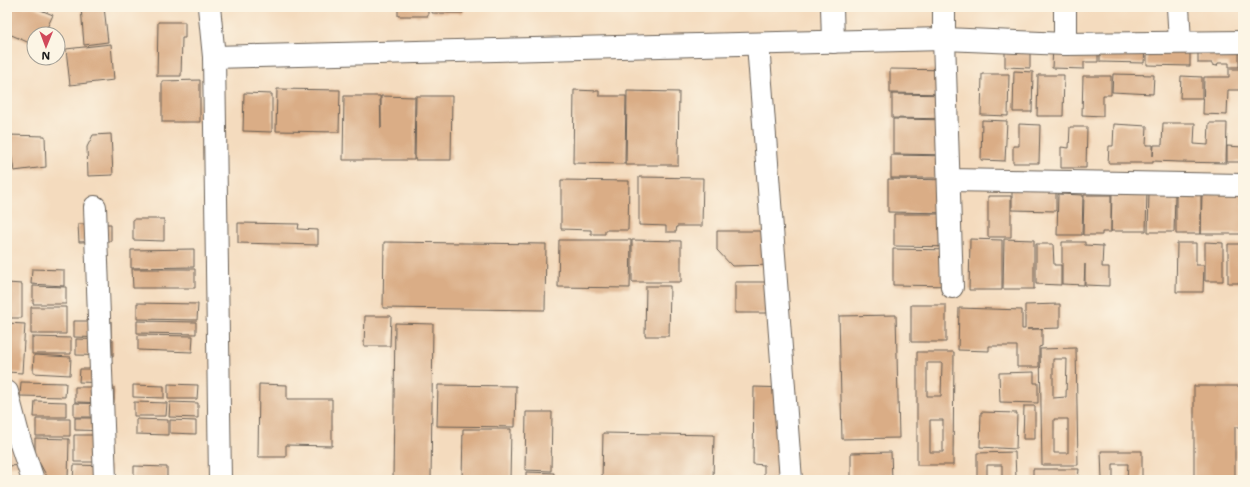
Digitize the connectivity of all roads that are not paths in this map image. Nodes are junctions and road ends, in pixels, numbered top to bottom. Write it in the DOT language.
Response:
graph roads {
  1 [pos="208,7"];
  2 [pos="832,7"];
  3 [pos="944,7"];
  4 [pos="1065,7"];
  5 [pos="1178,7"];
  6 [pos="944,39"];
  7 [pos="833,42"];
  8 [pos="1180,42"];
  9 [pos="1243,42"];
  10 [pos="758,44"];
  11 [pos="1065,44"];
  12 [pos="214,57"];
  13 [pos="949,180"];
  14 [pos="1243,185"];
  15 [pos="95,207"];
  16 [pos="952,287"];
  17 [pos="7,392"];
  18 [pos="33,480"];
  19 [pos="105,480"];
  20 [pos="220,480"];
  21 [pos="791,480"];
  1 -- 12 [label="street"];
  2 -- 7 [label="street"];
  3 -- 6 [label="street"];
  4 -- 11 [label="street"];
  5 -- 8 [label="street"];
  6 -- 7 [label="street"];
  6 -- 11 [label="street"];
  6 -- 13 [label="street"];
  7 -- 10 [label="street"];
  8 -- 9 [label="street"];
  8 -- 11 [label="street"];
  10 -- 12 [label="street"];
  10 -- 21 [label="street"];
  12 -- 20 [label="street"];
  13 -- 14 [label="street"];
  13 -- 16 [label="street"];
  15 -- 19 [label="street"];
  17 -- 18 [label="street"];
}
